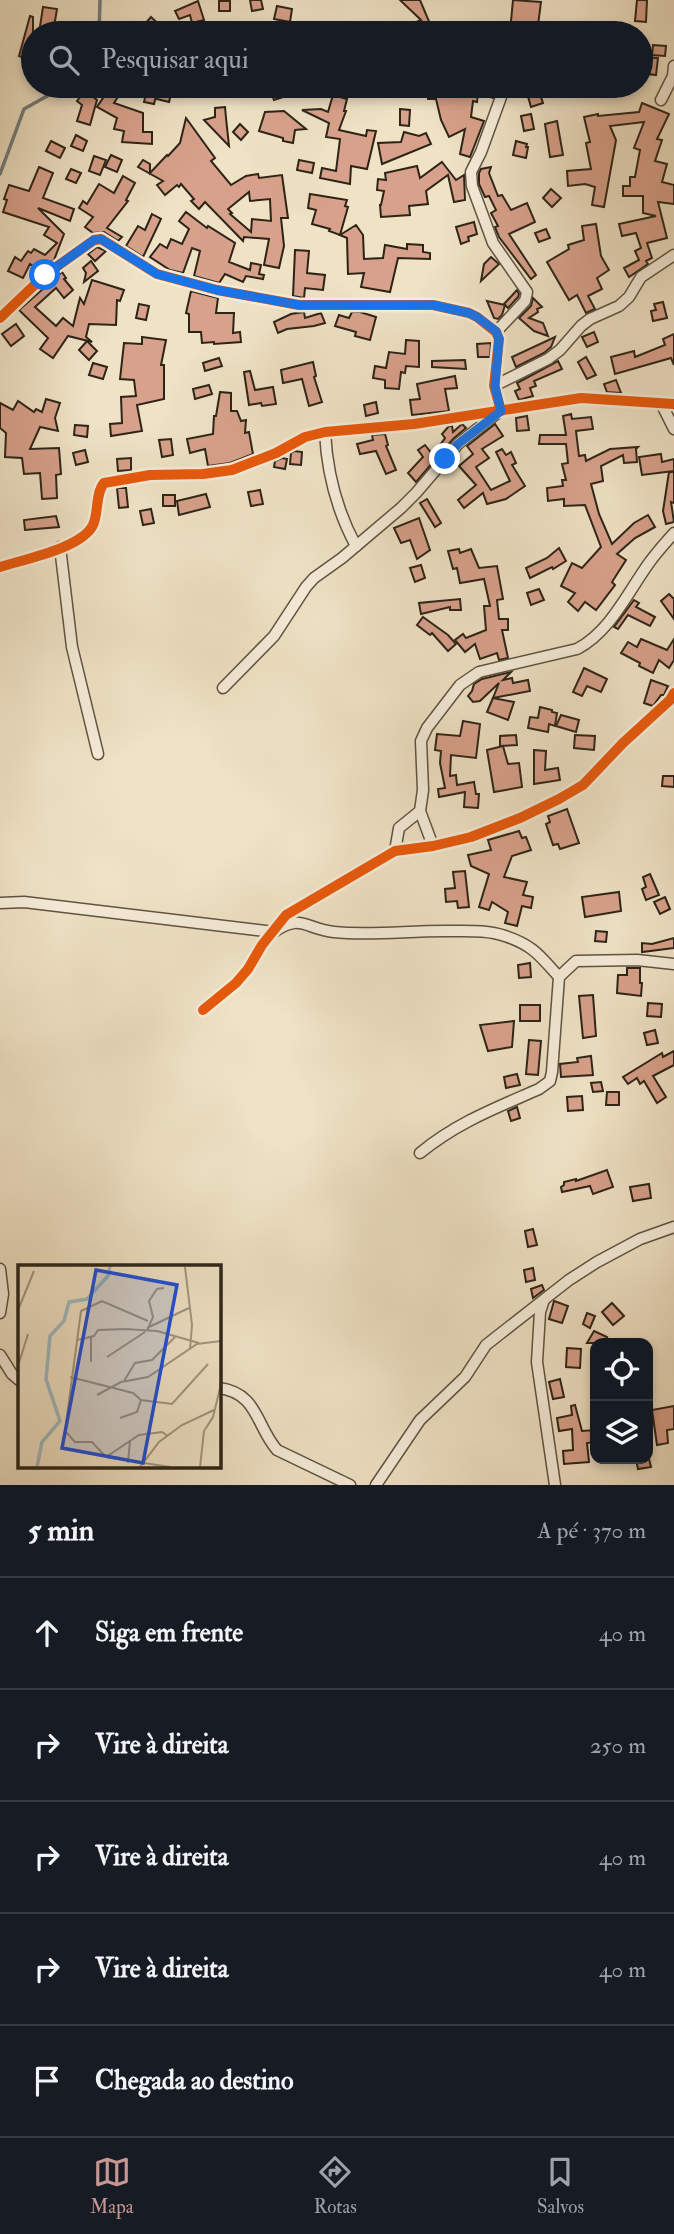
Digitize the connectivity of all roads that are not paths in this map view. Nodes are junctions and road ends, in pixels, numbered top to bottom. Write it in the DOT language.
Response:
graph roads {
  1 [pos="674,66"];
  2 [pos="501,98"];
  3 [pos="661,100"];
  4 [pos="674,255"];
  5 [pos="0,318"];
  6 [pos="496,331"];
  7 [pos="495,386"];
  8 [pos="662,403"];
  9 [pos="674,404"];
  10 [pos="501,411"];
  11 [pos="674,429"];
  12 [pos="325,432"];
  13 [pos="674,533"];
  14 [pos="356,546"];
  15 [pos="60,547"];
  16 [pos="0,566"];
  17 [pos="223,688"];
  18 [pos="674,693"];
  19 [pos="98,754"];
  20 [pos="419,811"];
  21 [pos="433,846"];
  22 [pos="395,851"];
  23 [pos="0,903"];
  24 [pos="274,932"];
  25 [pos="674,964"];
  26 [pos="559,977"];
  27 [pos="203,1010"];
  28 [pos="420,1153"];
  29 [pos="674,1227"];
  30 [pos="0,1269"];
  31 [pos="544,1300"];
  32 [pos="0,1312"];
  33 [pos="0,1355"];
  34 [pos="18,1379"];
  35 [pos="220,1388"];
  36 [pos="349,1485"];
  37 [pos="376,1485"];
  38 [pos="555,1485"];
  1 -- 3 [label="street"];
  2 -- 6 [label="street"];
  4 -- 7 [label="street"];
  5 -- 6 [label="street"];
  6 -- 7 [label="street"];
  7 -- 10 [label="street"];
  8 -- 9 [label="street"];
  8 -- 10 [label="street"];
  8 -- 11 [label="street"];
  10 -- 12 [label="street"];
  10 -- 14 [label="street"];
  12 -- 14 [label="street"];
  12 -- 15 [label="street"];
  13 -- 20 [label="street"];
  14 -- 17 [label="street"];
  15 -- 16 [label="street"];
  15 -- 19 [label="street"];
  18 -- 21 [label="street"];
  20 -- 21 [label="street"];
  20 -- 22 [label="street"];
  21 -- 22 [label="street"];
  22 -- 24 [label="street"];
  23 -- 24 [label="street"];
  24 -- 26 [label="street"];
  24 -- 27 [label="street"];
  25 -- 26 [label="street"];
  26 -- 28 [label="street"];
  29 -- 31 [label="street"];
  30 -- 32 [label="street"];
  31 -- 37 [label="street"];
  31 -- 38 [label="street"];
  33 -- 34 [label="street"];
  35 -- 36 [label="street"];
}
